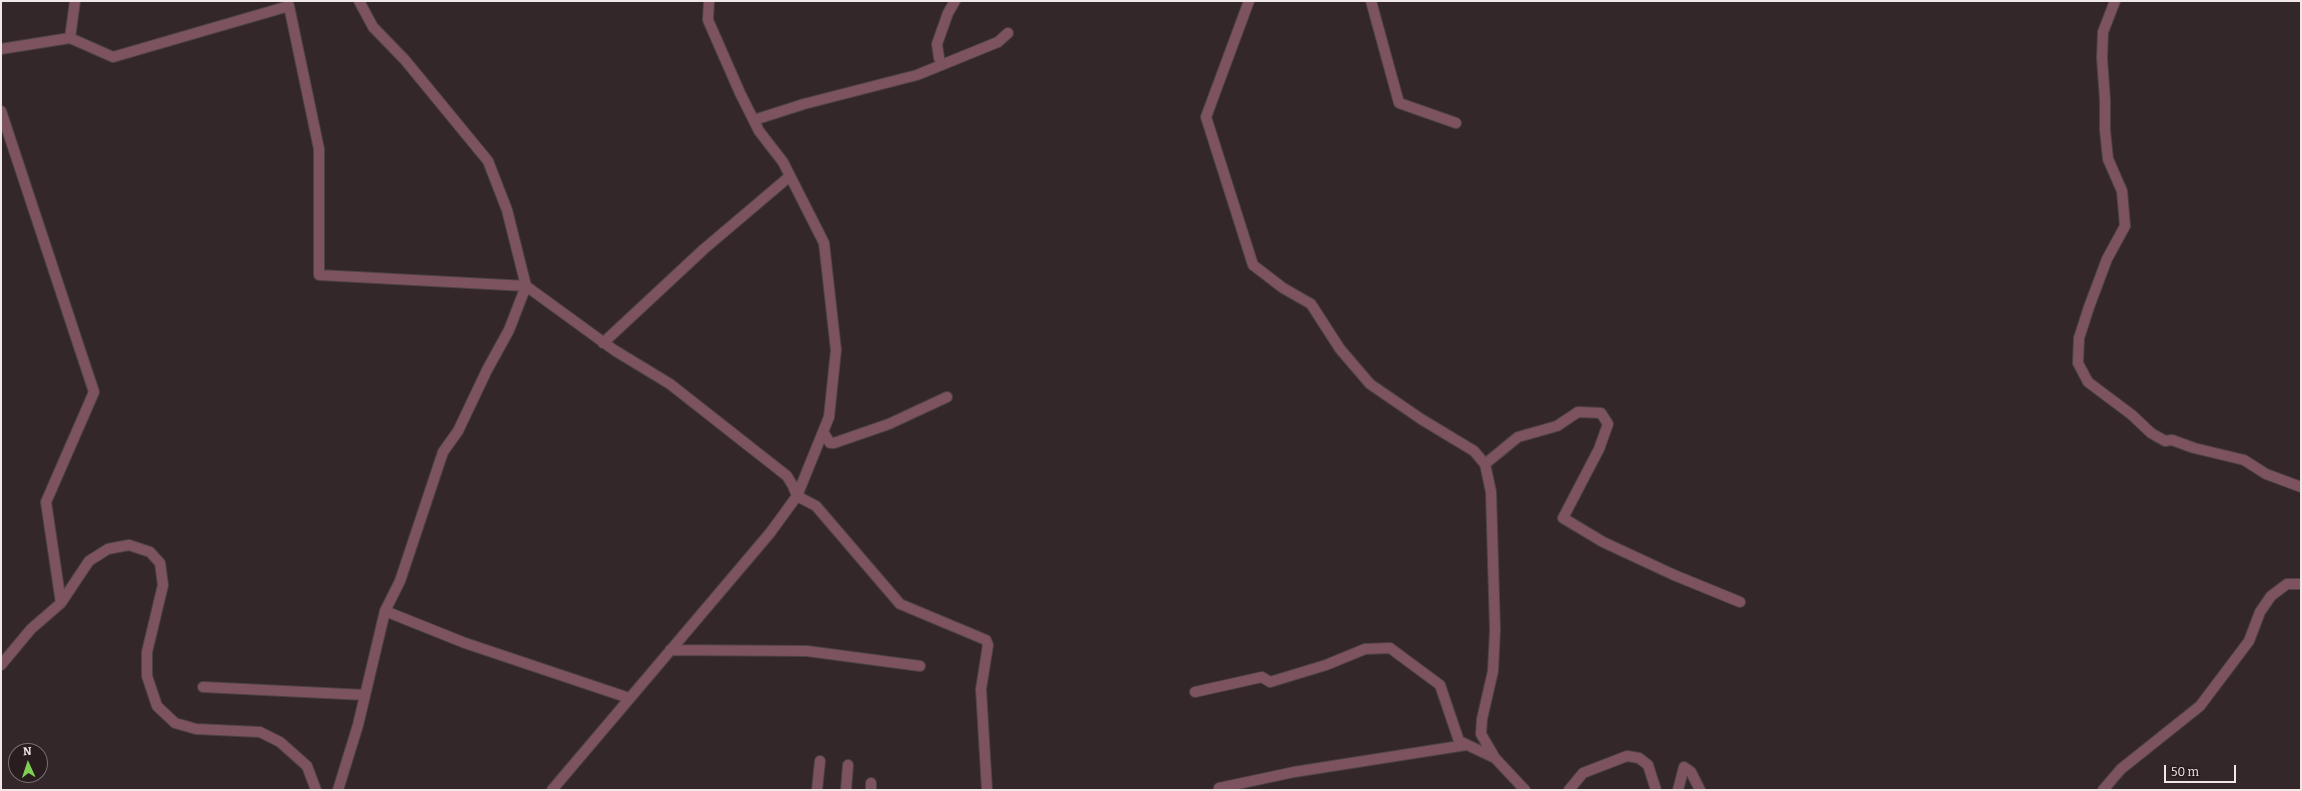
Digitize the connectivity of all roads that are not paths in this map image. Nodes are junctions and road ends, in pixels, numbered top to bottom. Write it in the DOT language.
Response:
graph roads {
  1 [pos="75,1"];
  2 [pos="359,1"];
  3 [pos="709,1"];
  4 [pos="955,1"];
  5 [pos="1249,1"];
  6 [pos="1371,1"];
  7 [pos="2115,1"];
  8 [pos="1008,33"];
  9 [pos="70,38"];
  10 [pos="1,49"];
  11 [pos="939,58"];
  12 [pos="1,112"];
  13 [pos="754,120"];
  14 [pos="1456,123"];
  15 [pos="790,176"];
  16 [pos="526,286"];
  17 [pos="604,343"];
  18 [pos="947,397"];
  19 [pos="822,432"];
  20 [pos="1485,464"];
  21 [pos="2301,487"];
  22 [pos="796,496"];
  23 [pos="2301,584"];
  24 [pos="1740,602"];
  25 [pos="61,603"];
  26 [pos="385,611"];
  27 [pos="670,650"];
  28 [pos="1,665"];
  29 [pos="920,666"];
  30 [pos="203,687"];
  31 [pos="1195,692"];
  32 [pos="365,695"];
  33 [pos="629,698"];
  34 [pos="1466,745"];
  35 [pos="1495,758"];
  36 [pos="820,761"];
  37 [pos="848,765"];
  38 [pos="1219,788"];
  39 [pos="316,790"];
  40 [pos="338,790"];
  41 [pos="552,790"];
  42 [pos="817,790"];
  43 [pos="846,790"];
  44 [pos="987,790"];
  45 [pos="1525,790"];
  46 [pos="1569,790"];
  47 [pos="1656,790"];
  48 [pos="1678,790"];
  49 [pos="1700,790"];
  50 [pos="2103,790"];
  1 -- 9 [label="street"];
  2 -- 16 [label="street"];
  3 -- 13 [label="street"];
  4 -- 11 [label="street"];
  5 -- 20 [label="street"];
  6 -- 14 [label="street"];
  7 -- 21 [label="street"];
  8 -- 13 [label="street"];
  9 -- 10 [label="street"];
  9 -- 16 [label="street"];
  12 -- 25 [label="street"];
  13 -- 15 [label="street"];
  15 -- 17 [label="street"];
  15 -- 19 [label="street"];
  16 -- 17 [label="street"];
  16 -- 26 [label="street"];
  17 -- 22 [label="street"];
  18 -- 19 [label="street"];
  19 -- 22 [label="street"];
  20 -- 24 [label="street"];
  20 -- 35 [label="street"];
  22 -- 27 [label="street"];
  22 -- 44 [label="street"];
  23 -- 50 [label="street"];
  25 -- 28 [label="street"];
  25 -- 39 [label="street"];
  26 -- 32 [label="street"];
  26 -- 33 [label="street"];
  27 -- 29 [label="street"];
  27 -- 33 [label="street"];
  30 -- 32 [label="street"];
  31 -- 34 [label="street"];
  32 -- 40 [label="street"];
  33 -- 41 [label="street"];
  34 -- 35 [label="street"];
  34 -- 38 [label="street"];
  35 -- 45 [label="street"];
  36 -- 42 [label="street"];
  37 -- 43 [label="street"];
  46 -- 47 [label="street"];
  48 -- 49 [label="street"];
}
